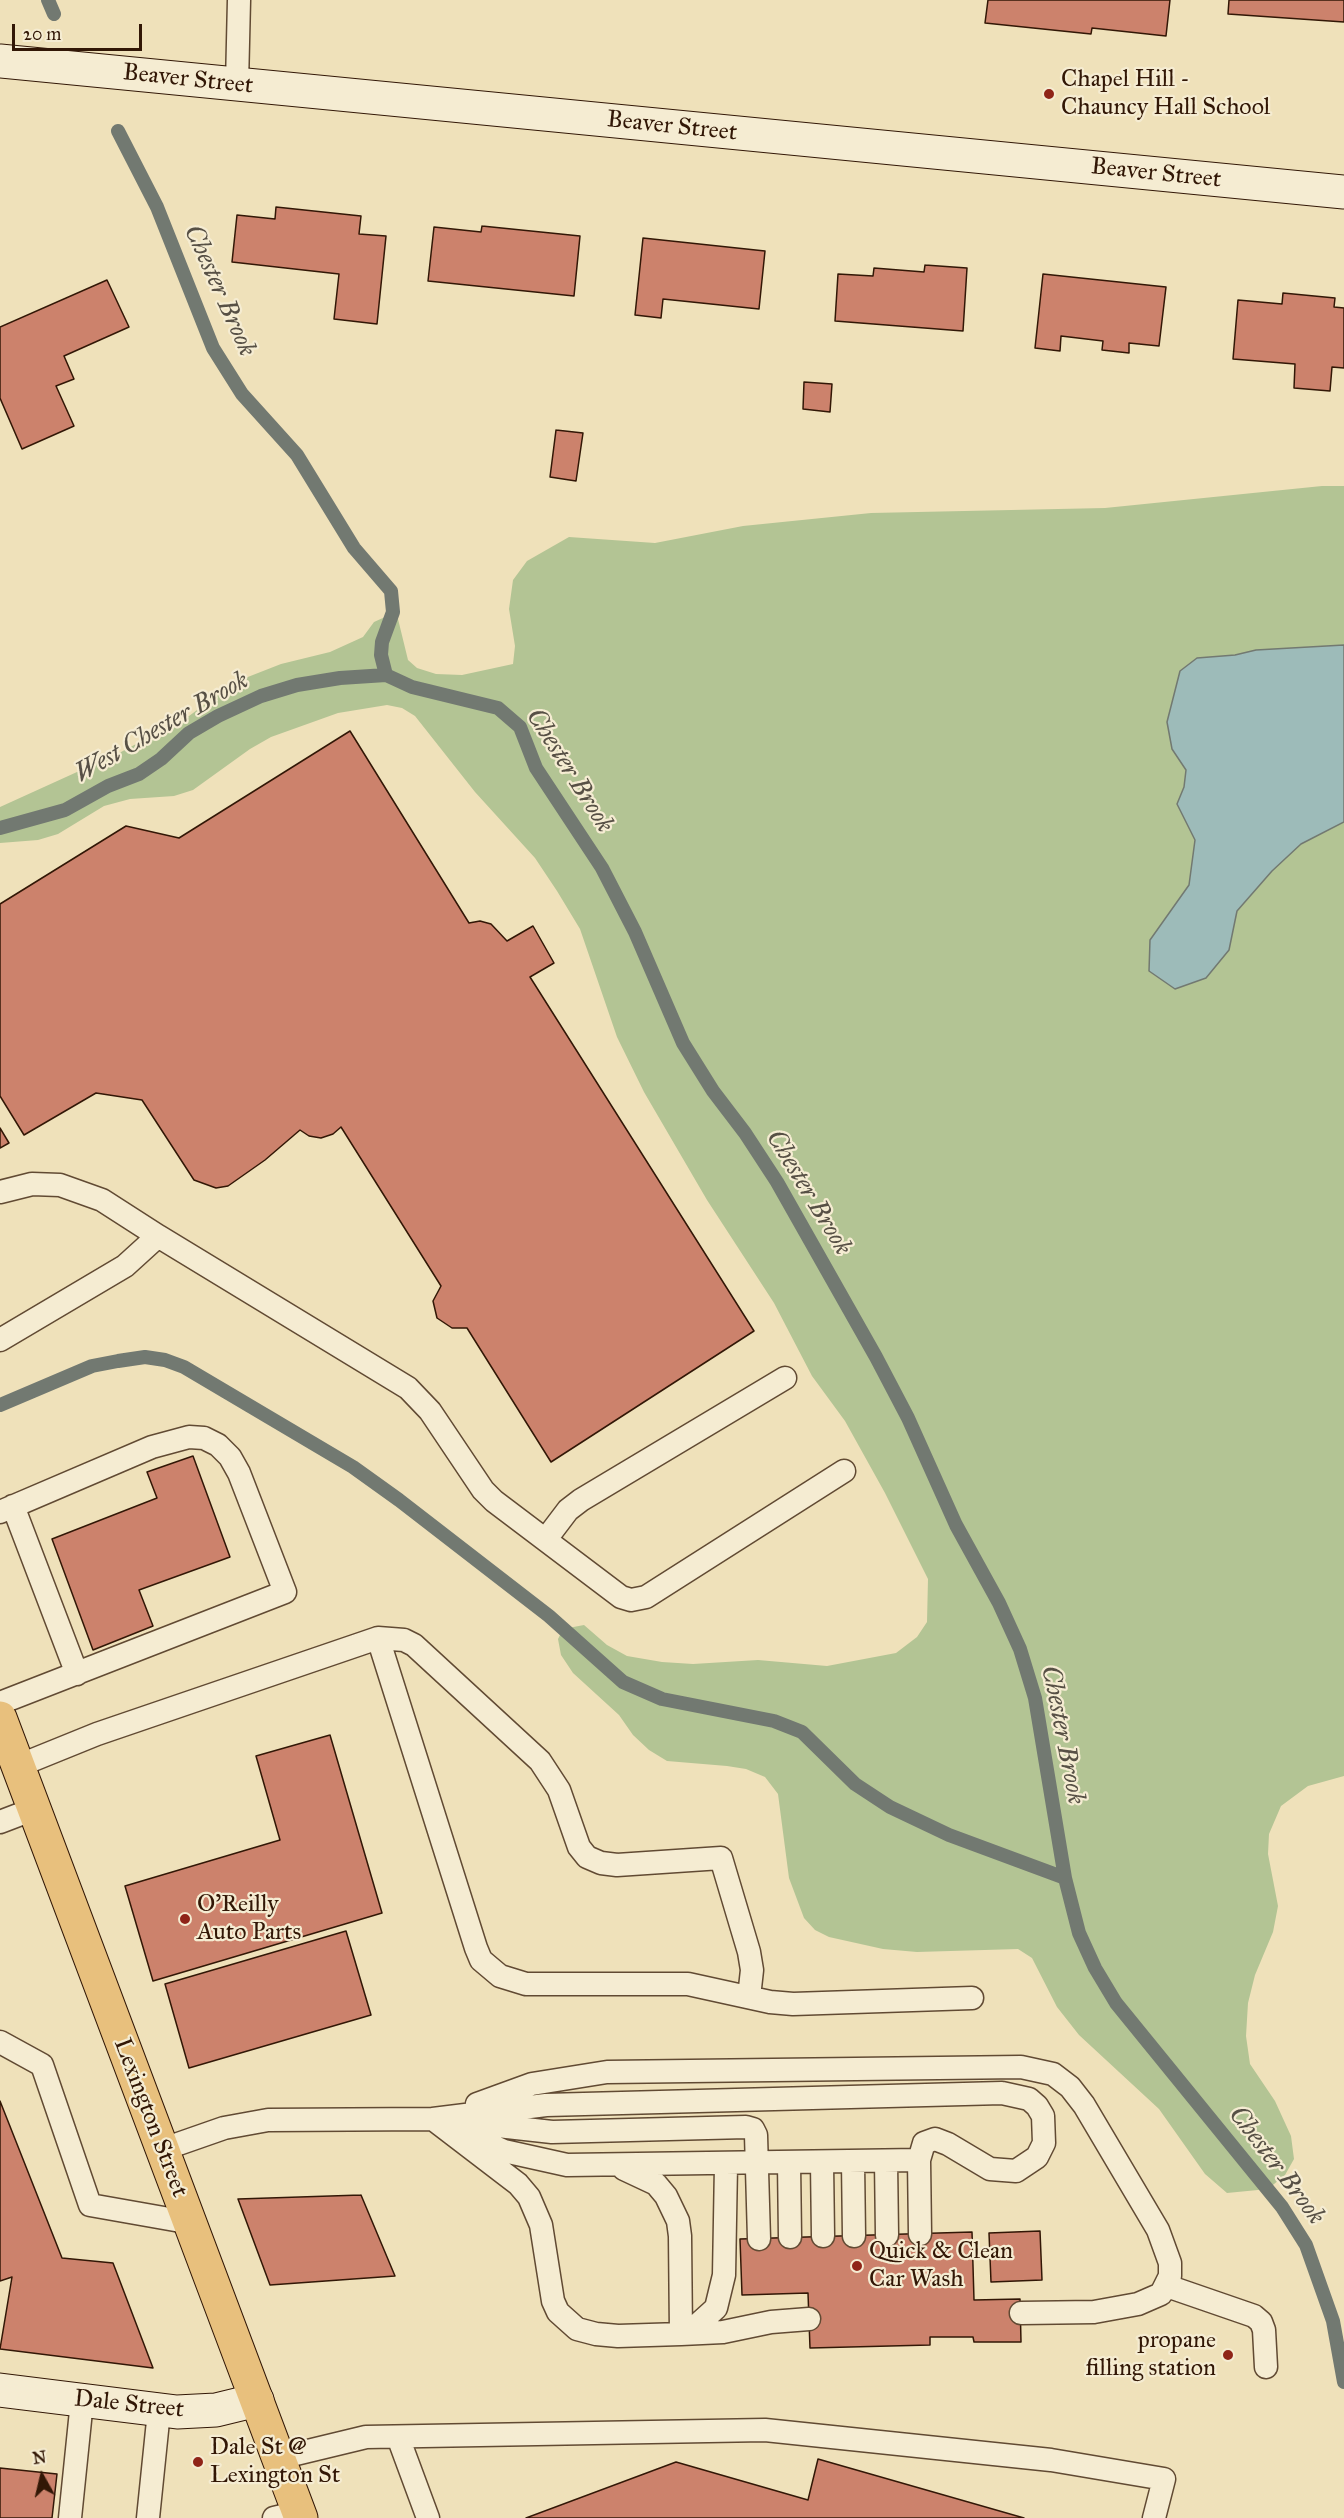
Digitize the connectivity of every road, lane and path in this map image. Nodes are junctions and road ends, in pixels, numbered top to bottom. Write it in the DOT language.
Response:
graph roads {
  1 [pos="239,0"];
  2 [pos="0,62"];
  3 [pos="237,84"];
  4 [pos="1344,192"];
  5 [pos="0,1192"];
  6 [pos="158,1236"];
  7 [pos="0,1340"];
  8 [pos="785,1378"];
  9 [pos="844,1471"];
  10 [pos="6,1509"];
  11 [pos="546,1539"];
  12 [pos="378,1638"];
  13 [pos="77,1674"];
  14 [pos="0,1703"];
  15 [pos="0,1719"];
  16 [pos="18,1766"];
  17 [pos="34,1809"];
  18 [pos="0,1822"];
  19 [pos="749,1997"];
  20 [pos="972,1998"];
  21 [pos="0,2042"];
  22 [pos="433,2119"];
  23 [pos="161,2150"];
  24 [pos="919,2160"];
  25 [pos="886,2161"];
  26 [pos="853,2162"];
  27 [pos="789,2163"];
  28 [pos="822,2163"];
  29 [pos="726,2164"];
  30 [pos="757,2164"];
  31 [pos="611,2166"];
  32 [pos="192,2223"];
  33 [pos="920,2234"];
  34 [pos="887,2235"];
  35 [pos="823,2236"];
  36 [pos="854,2236"];
  37 [pos="790,2237"];
  38 [pos="759,2239"];
  39 [pos="1167,2286"];
  40 [pos="1021,2313"];
  41 [pos="809,2319"];
  42 [pos="681,2334"];
  43 [pos="1266,2367"];
  44 [pos="0,2390"];
  45 [pos="257,2400"];
  46 [pos="82,2401"];
  47 [pos="159,2410"];
  48 [pos="398,2436"];
  49 [pos="279,2458"];
  50 [pos="291,2516"];
  51 [pos="70,2518"];
  52 [pos="148,2518"];
  53 [pos="428,2518"];
  54 [pos="1154,2518"];
  1 -- 3 [label="lane"];
  2 -- 3 [label="main road, Beaver Street"];
  3 -- 4 [label="main road, Beaver Street"];
  5 -- 6 [label="lane"];
  6 -- 7 [label="lane"];
  6 -- 11 [label="lane"];
  8 -- 11 [label="lane"];
  9 -- 11 [label="lane"];
  10 -- 13 [label="lane"];
  10 -- 13 [label="lane"];
  12 -- 16 [label="lane"];
  12 -- 19 [label="lane"];
  12 -- 19 [label="lane"];
  13 -- 14 [label="lane"];
  15 -- 16 [label="main road, Lexington Street"];
  16 -- 17 [label="main road, Lexington Street"];
  17 -- 18 [label="lane"];
  17 -- 23 [label="main road, Lexington Street"];
  19 -- 20 [label="lane"];
  21 -- 32 [label="lane"];
  22 -- 23 [label="lane"];
  22 -- 24 [label="lane"];
  22 -- 30 [label="lane"];
  22 -- 31 [label="lane"];
  22 -- 39 [label="lane"];
  22 -- 42 [label="lane"];
  23 -- 32 [label="main road, Lexington Street"];
  24 -- 25 [label="lane"];
  24 -- 33 [label="lane"];
  25 -- 26 [label="lane"];
  25 -- 34 [label="lane"];
  26 -- 28 [label="lane"];
  26 -- 36 [label="lane"];
  27 -- 28 [label="lane"];
  27 -- 30 [label="lane"];
  27 -- 37 [label="lane"];
  28 -- 35 [label="lane"];
  29 -- 30 [label="lane"];
  29 -- 31 [label="lane"];
  29 -- 42 [label="lane"];
  30 -- 38 [label="lane"];
  31 -- 42 [label="lane"];
  32 -- 45 [label="main road, Lexington Street"];
  39 -- 40 [label="lane"];
  39 -- 43 [label="lane"];
  41 -- 42 [label="lane"];
  44 -- 46 [label="main road, Dale Street"];
  45 -- 47 [label="main road, Dale Street"];
  45 -- 49 [label="main road, Lexington Street"];
  46 -- 47 [label="main road, Dale Street"];
  46 -- 51 [label="lane"];
  47 -- 52 [label="lane"];
  48 -- 49 [label="lane"];
  48 -- 53 [label="lane"];
  48 -- 54 [label="lane"];
  49 -- 50 [label="main road, Lexington Street"];
}
